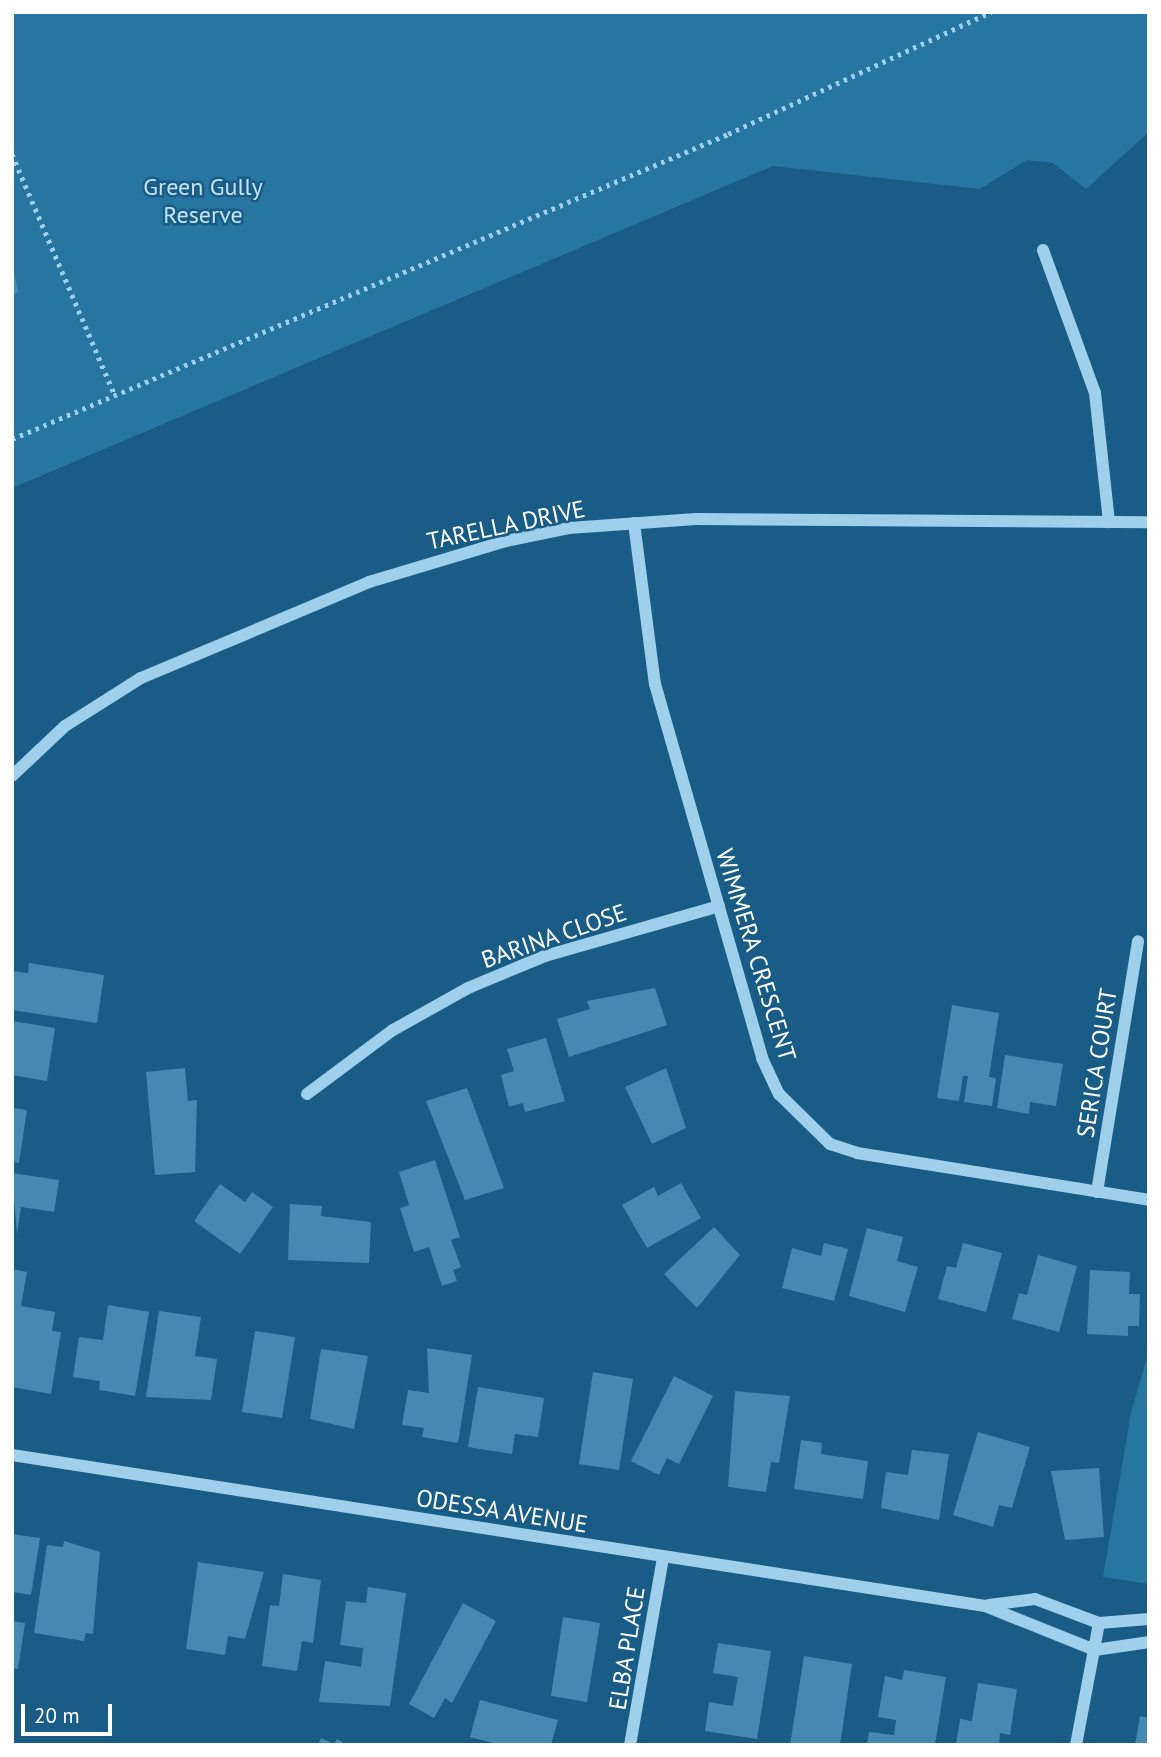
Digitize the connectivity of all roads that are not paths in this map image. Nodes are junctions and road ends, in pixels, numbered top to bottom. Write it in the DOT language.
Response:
graph roads {
  1 [pos="1043,250"];
  2 [pos="1109,522"];
  3 [pos="1149,522"];
  4 [pos="634,523"];
  5 [pos="12,776"];
  6 [pos="719,906"];
  7 [pos="1138,942"];
  8 [pos="307,1094"];
  9 [pos="1097,1192"];
  10 [pos="1149,1200"];
  11 [pos="12,1455"];
  12 [pos="663,1557"];
  13 [pos="985,1606"];
  14 [pos="1149,1619"];
  15 [pos="1099,1623"];
  16 [pos="1149,1642"];
  17 [pos="1095,1650"];
  18 [pos="630,1745"];
  19 [pos="1076,1745"];
  1 -- 2 [label="street"];
  2 -- 3 [label="street, TARELLA DRIVE"];
  2 -- 4 [label="street, TARELLA DRIVE"];
  4 -- 5 [label="street, TARELLA DRIVE"];
  4 -- 6 [label="street, WIMMERA CRESCENT"];
  6 -- 8 [label="street, BARINA CLOSE"];
  6 -- 9 [label="street, WIMMERA CRESCENT"];
  7 -- 9 [label="street, SERICA COURT"];
  9 -- 10 [label="street, WIMMERA CRESCENT"];
  11 -- 12 [label="street, ODESSA AVENUE"];
  12 -- 13 [label="street, ODESSA AVENUE"];
  12 -- 18 [label="street, ELBA PLACE"];
  13 -- 15 [label="street, ODESSA AVENUE"];
  13 -- 17 [label="street, ODESSA AVENUE"];
  14 -- 15 [label="street, ODESSA AVENUE"];
  15 -- 17 [label="street"];
  16 -- 17 [label="street"];
  17 -- 19 [label="street"];
}
